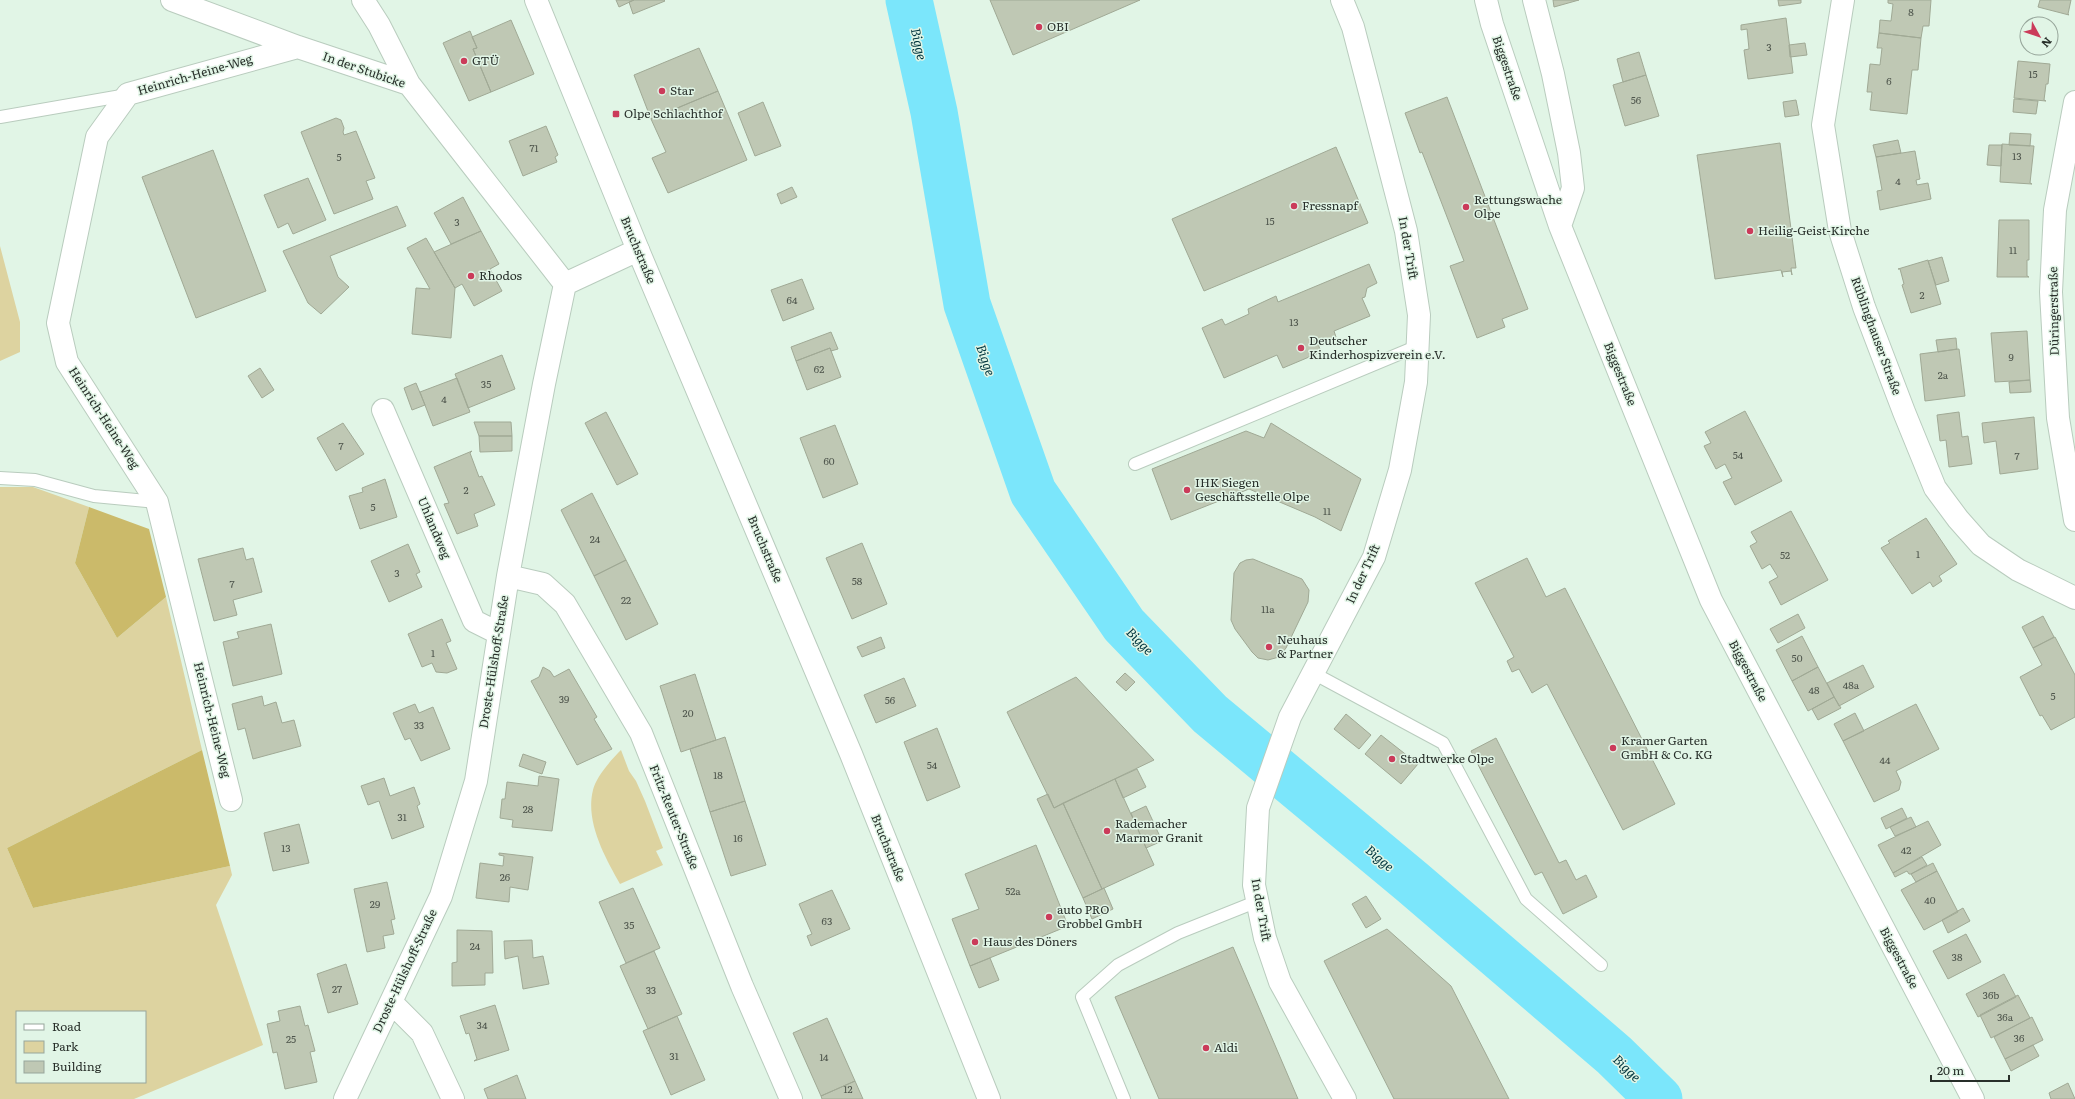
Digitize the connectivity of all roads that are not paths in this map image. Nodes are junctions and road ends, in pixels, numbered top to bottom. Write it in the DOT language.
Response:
graph roads {
  1 [pos="172,0"];
  2 [pos="363,0"];
  3 [pos="536,0"];
  4 [pos="1342,0"];
  5 [pos="1486,0"];
  6 [pos="1534,0"];
  7 [pos="1843,0"];
  8 [pos="298,46"];
  9 [pos="409,84"];
  10 [pos="128,94"];
  11 [pos="2075,102"];
  12 [pos="0,117"];
  13 [pos="1560,226"];
  14 [pos="638,250"];
  15 [pos="565,284"];
  16 [pos="1418,346"];
  17 [pos="383,410"];
  18 [pos="1135,464"];
  19 [pos="0,478"];
  20 [pos="157,502"];
  21 [pos="2075,520"];
  22 [pos="508,576"];
  23 [pos="2075,598"];
  24 [pos="498,633"];
  25 [pos="1312,672"];
  26 [pos="232,800"];
  27 [pos="1258,902"];
  28 [pos="1601,965"];
  29 [pos="391,1002"];
  30 [pos="345,1099"];
  31 [pos="453,1099"];
  32 [pos="791,1099"];
  33 [pos="989,1099"];
  34 [pos="1124,1099"];
  35 [pos="1345,1099"];
  36 [pos="1973,1099"];
  1 -- 8 [label="street, In der Stubicke"];
  2 -- 9 [label="street"];
  3 -- 14 [label="street, Bruchstraße"];
  4 -- 16 [label="street, In der Trift"];
  5 -- 13 [label="street, Biggestraße"];
  6 -- 13 [label="street"];
  7 -- 23 [label="street, Rüblinghauser Straße"];
  8 -- 9 [label="street, In der Stubicke"];
  8 -- 10 [label="street, Heinrich-Heine-Weg"];
  9 -- 15 [label="street, In der Stubicke"];
  10 -- 12 [label="lane"];
  10 -- 20 [label="street, Heinrich-Heine-Weg"];
  11 -- 21 [label="street, Düringerstraße"];
  13 -- 36 [label="street, Biggestraße"];
  14 -- 15 [label="street"];
  14 -- 33 [label="street, Bruchstraße"];
  15 -- 22 [label="street, Droste-Hülshoff-Straße"];
  16 -- 18 [label="lane"];
  16 -- 25 [label="street, In der Trift"];
  17 -- 24 [label="street, Uhlandweg"];
  19 -- 20 [label="lane"];
  20 -- 26 [label="street, Heinrich-Heine-Weg"];
  22 -- 24 [label="street, Droste-Hülshoff-Straße"];
  22 -- 32 [label="street, Fritz-Reuter-Straße"];
  24 -- 29 [label="street, Droste-Hülshoff-Straße"];
  25 -- 27 [label="street, In der Trift"];
  25 -- 28 [label="lane"];
  27 -- 34 [label="lane"];
  27 -- 35 [label="street, In der Trift"];
  29 -- 30 [label="street, Droste-Hülshoff-Straße"];
  29 -- 31 [label="street"];
}
